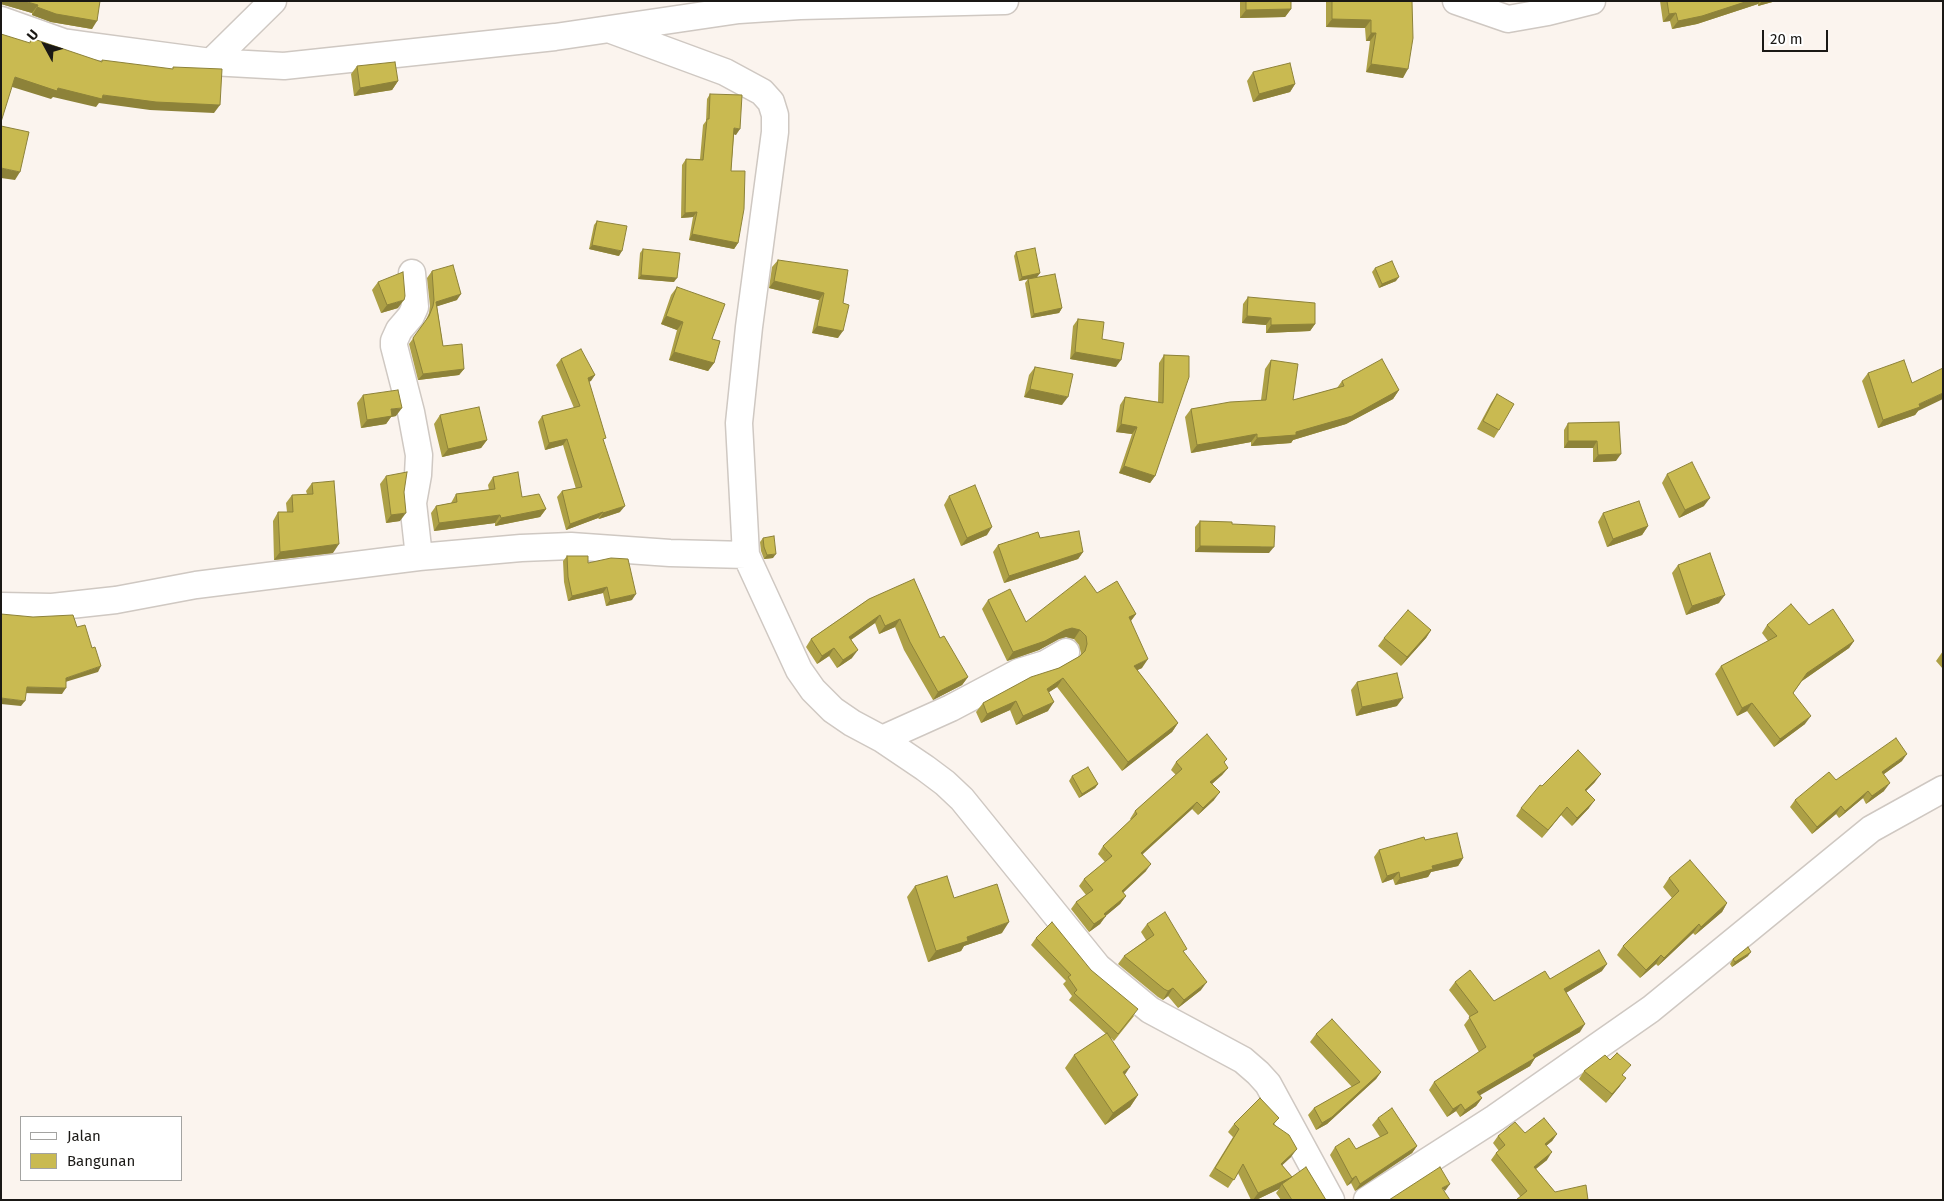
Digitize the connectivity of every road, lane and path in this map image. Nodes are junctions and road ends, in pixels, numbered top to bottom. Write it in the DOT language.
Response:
graph roads {
  1 [pos="273,1"];
  2 [pos="1005,1"];
  3 [pos="1456,1"];
  4 [pos="1592,1"];
  5 [pos="893,3"];
  6 [pos="1,20"];
  7 [pos="612,30"];
  8 [pos="211,62"];
  9 [pos="412,274"];
  10 [pos="746,555"];
  11 [pos="419,557"];
  12 [pos="1,606"];
  13 [pos="1066,652"];
  14 [pos="882,739"];
  15 [pos="1943,789"];
  16 [pos="1330,1200"];
  17 [pos="1367,1200"];
  1 -- 8 [label="street"];
  2 -- 5 [label="street"];
  3 -- 4 [label="street"];
  5 -- 7 [label="street"];
  6 -- 8 [label="street"];
  7 -- 8 [label="street"];
  7 -- 10 [label="street"];
  9 -- 11 [label="street"];
  10 -- 11 [label="street"];
  10 -- 14 [label="street"];
  11 -- 12 [label="street"];
  13 -- 14 [label="street"];
  14 -- 16 [label="street"];
  15 -- 17 [label="street"];
}
